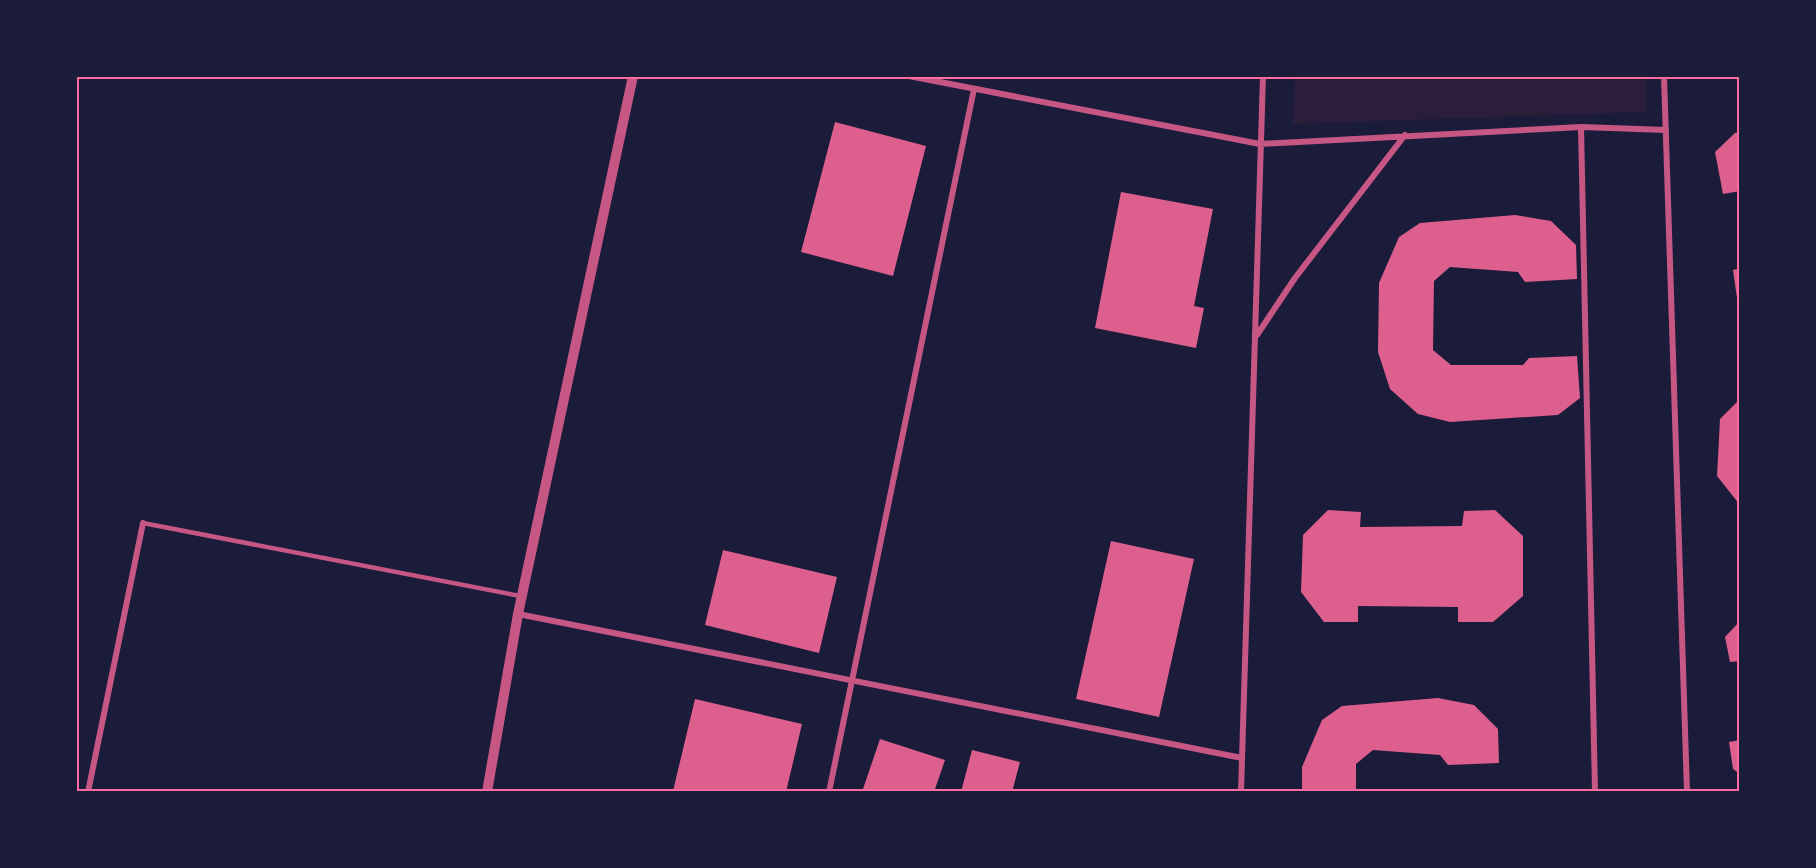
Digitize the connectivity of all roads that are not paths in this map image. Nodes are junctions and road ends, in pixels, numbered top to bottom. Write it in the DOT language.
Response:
graph roads {
  1 [pos="633,76"];
  2 [pos="909,76"];
  3 [pos="1263,76"];
  4 [pos="1664,76"];
  5 [pos="922,78"];
  6 [pos="974,89"];
  7 [pos="1581,127"];
  8 [pos="1666,129"];
  9 [pos="1405,135"];
  10 [pos="1260,144"];
  11 [pos="1256,336"];
  12 [pos="143,523"];
  13 [pos="522,597"];
  14 [pos="518,614"];
  15 [pos="852,681"];
  16 [pos="1242,758"];
  17 [pos="491,770"];
  18 [pos="88,792"];
  19 [pos="481,792"];
  20 [pos="487,792"];
  21 [pos="829,792"];
  22 [pos="1241,792"];
  23 [pos="1595,792"];
  24 [pos="1687,792"];
  1 -- 13 [label="street"];
  2 -- 5 [label="street"];
  3 -- 10 [label="street"];
  4 -- 8 [label="street"];
  5 -- 6 [label="street"];
  6 -- 10 [label="street"];
  6 -- 15 [label="street"];
  7 -- 8 [label="street"];
  7 -- 9 [label="street"];
  7 -- 23 [label="street"];
  8 -- 24 [label="street"];
  9 -- 10 [label="street"];
  9 -- 11 [label="street"];
  10 -- 11 [label="street"];
  11 -- 16 [label="street"];
  12 -- 13 [label="lane"];
  12 -- 18 [label="street"];
  13 -- 14 [label="street"];
  14 -- 15 [label="street"];
  14 -- 17 [label="street"];
  15 -- 16 [label="street"];
  15 -- 21 [label="street"];
  16 -- 22 [label="street"];
  17 -- 19 [label="street"];
  17 -- 20 [label="street"];
}
